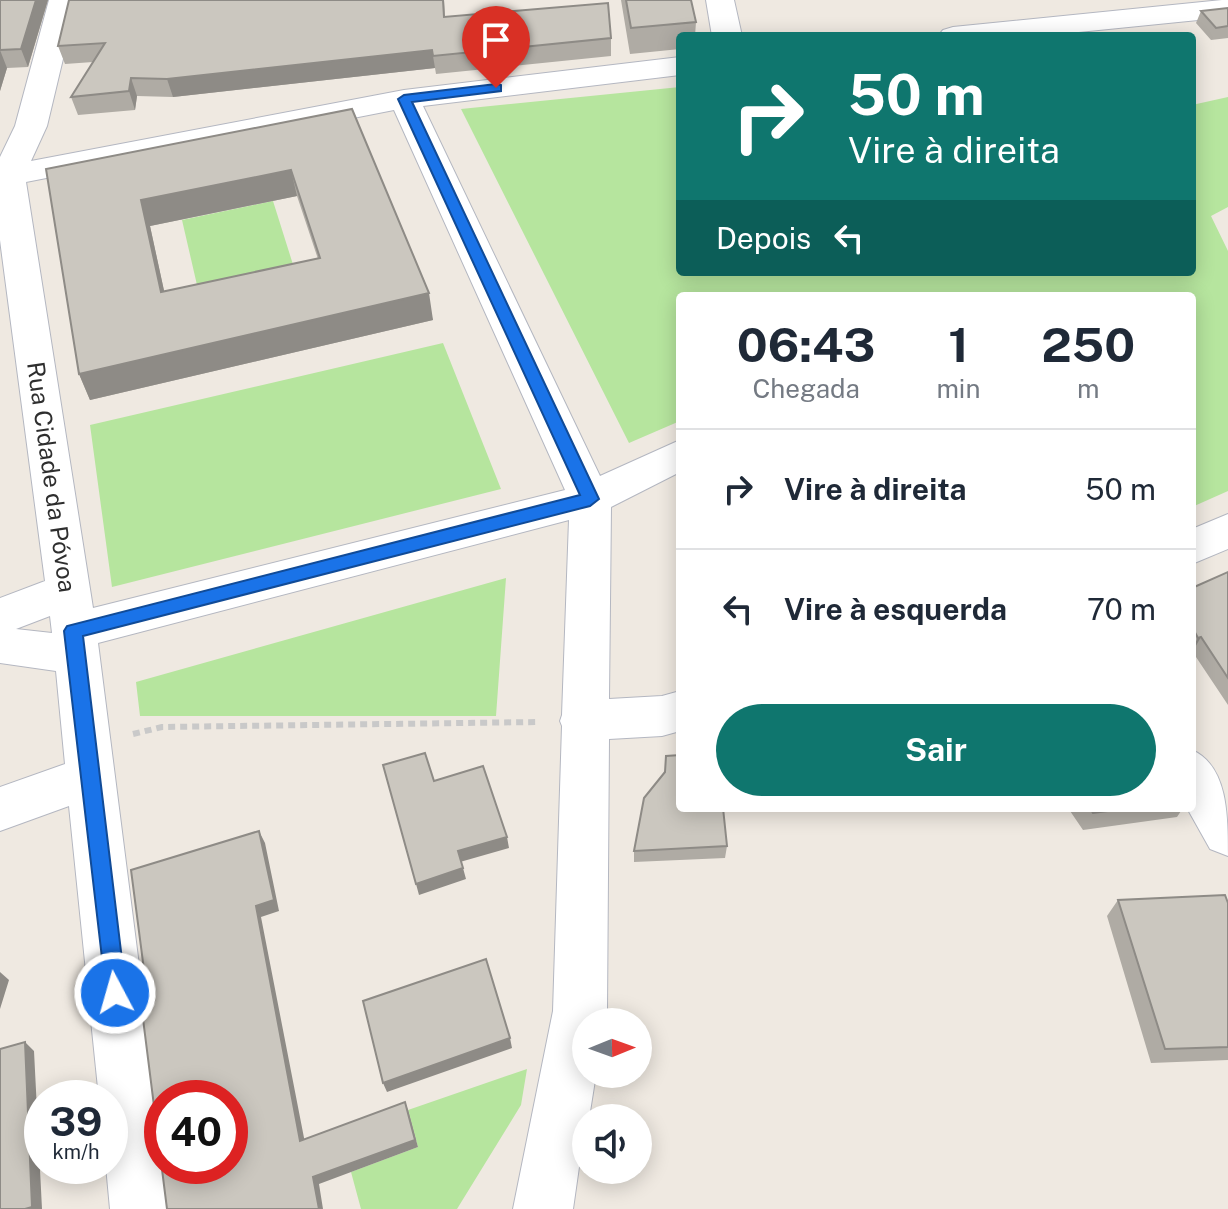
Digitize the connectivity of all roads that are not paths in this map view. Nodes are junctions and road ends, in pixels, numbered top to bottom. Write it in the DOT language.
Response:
graph roads {
  1 [pos="63,0"];
  2 [pos="720,0"];
  3 [pos="1228,8"];
  4 [pos="726,32"];
  5 [pos="992,32"];
  6 [pos="676,66"];
  7 [pos="404,99"];
  8 [pos="4,176"];
  9 [pos="676,457"];
  10 [pos="590,499"];
  11 [pos="1228,530"];
  12 [pos="1196,546"];
  13 [pos="0,616"];
  14 [pos="73,625"];
  15 [pos="0,645"];
  16 [pos="676,711"];
  17 [pos="583,721"];
  18 [pos="88,761"];
  19 [pos="1196,778"];
  20 [pos="0,809"];
  21 [pos="1228,833"];
  22 [pos="140,1209"];
  23 [pos="543,1209"];
  1 -- 8 [label="street"];
  2 -- 4 [label="street"];
  3 -- 5 [label="street"];
  6 -- 7 [label="street"];
  7 -- 8 [label="street"];
  7 -- 10 [label="street"];
  8 -- 14 [label="street, Rua Cidade da Póvoa"];
  9 -- 10 [label="street"];
  10 -- 14 [label="street"];
  10 -- 17 [label="street"];
  11 -- 12 [label="street"];
  13 -- 14 [label="street"];
  14 -- 15 [label="street"];
  14 -- 18 [label="street, Rua Cidade da Póvoa"];
  16 -- 17 [label="street"];
  17 -- 23 [label="street"];
  18 -- 20 [label="street"];
  18 -- 22 [label="street, Rua Cidade da Póvoa"];
  19 -- 21 [label="street"];
}
